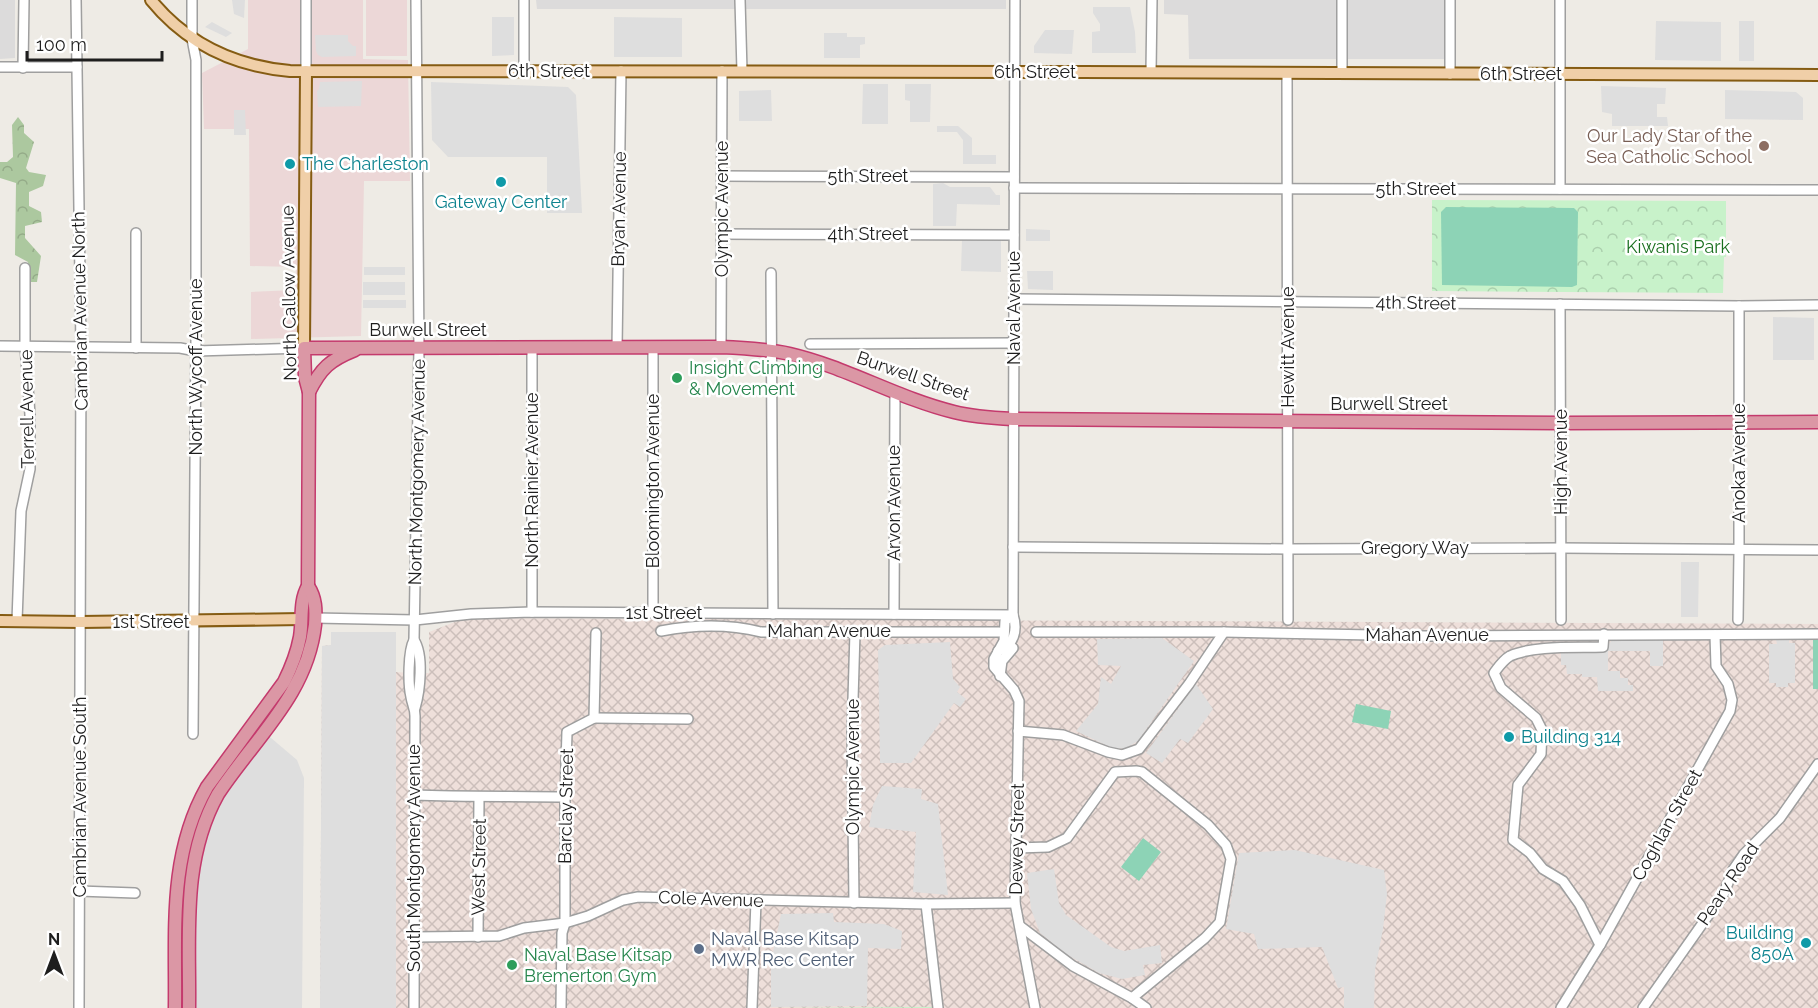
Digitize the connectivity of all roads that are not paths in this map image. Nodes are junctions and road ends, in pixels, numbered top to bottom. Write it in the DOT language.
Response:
graph roads {
  1 [pos="24,0"];
  2 [pos="76,0"];
  3 [pos="150,0"];
  4 [pos="192,0"];
  5 [pos="306,0"];
  6 [pos="416,0"];
  7 [pos="524,0"];
  8 [pos="740,0"];
  9 [pos="1015,0"];
  10 [pos="1152,0"];
  11 [pos="1342,0"];
  12 [pos="1450,0"];
  13 [pos="1560,0"];
  14 [pos="192,39"];
  15 [pos="77,67"];
  16 [pos="0,68"];
  17 [pos="23,68"];
  18 [pos="306,71"];
  19 [pos="416,71"];
  20 [pos="524,71"];
  21 [pos="621,71"];
  22 [pos="722,71"];
  23 [pos="742,71"];
  24 [pos="1014,72"];
  25 [pos="1151,72"];
  26 [pos="1287,73"];
  27 [pos="1342,73"];
  28 [pos="1449,74"];
  29 [pos="1560,74"];
  30 [pos="1818,75"];
  31 [pos="722,176"];
  32 [pos="1014,177"];
  33 [pos="1014,188"];
  34 [pos="1287,188"];
  35 [pos="1560,189"];
  36 [pos="1818,190"];
  37 [pos="136,233"];
  38 [pos="722,234"];
  39 [pos="1014,235"];
  40 [pos="25,268"];
  41 [pos="771,273"];
  42 [pos="1014,299"];
  43 [pos="1288,302"];
  44 [pos="1560,304"];
  45 [pos="1818,305"];
  46 [pos="1739,306"];
  47 [pos="1013,343"];
  48 [pos="810,344"];
  49 [pos="25,345"];
  50 [pos="0,346"];
  51 [pos="721,347"];
  52 [pos="81,348"];
  53 [pos="136,348"];
  54 [pos="304,348"];
  55 [pos="359,348"];
  56 [pos="419,348"];
  57 [pos="532,348"];
  58 [pos="617,348"];
  59 [pos="652,348"];
  60 [pos="771,350"];
  61 [pos="196,351"];
  62 [pos="309,392"];
  63 [pos="895,392"];
  64 [pos="1013,419"];
  65 [pos="1739,421"];
  66 [pos="1288,422"];
  67 [pos="1818,422"];
  68 [pos="1561,423"];
  69 [pos="1013,547"];
  70 [pos="1560,548"];
  71 [pos="1288,549"];
  72 [pos="1818,550"];
  73 [pos="1740,551"];
  74 [pos="308,586"];
  75 [pos="532,612"];
  76 [pos="653,614"];
  77 [pos="773,614"];
  78 [pos="894,614"];
  79 [pos="315,618"];
  80 [pos="302,619"];
  81 [pos="415,620"];
  82 [pos="1013,620"];
  83 [pos="1288,620"];
  84 [pos="1561,620"];
  85 [pos="1738,620"];
  86 [pos="0,621"];
  87 [pos="17,621"];
  88 [pos="194,621"];
  89 [pos="81,622"];
  90 [pos="661,631"];
  91 [pos="855,632"];
  92 [pos="999,632"];
  93 [pos="1036,632"];
  94 [pos="1224,632"];
  95 [pos="596,633"];
  96 [pos="1604,634"];
  97 [pos="1715,634"];
  98 [pos="1818,634"];
  99 [pos="1000,675"];
  100 [pos="594,717"];
  101 [pos="688,720"];
  102 [pos="1018,731"];
  103 [pos="193,734"];
  104 [pos="1818,764"];
  105 [pos="414,795"];
  106 [pos="565,797"];
  107 [pos="478,798"];
  108 [pos="1017,848"];
  109 [pos="79,891"];
  110 [pos="135,893"];
  111 [pos="756,901"];
  112 [pos="854,903"];
  113 [pos="1015,903"];
  114 [pos="926,904"];
  115 [pos="565,923"];
  116 [pos="1020,926"];
  117 [pos="414,937"];
  118 [pos="478,937"];
  119 [pos="1600,945"];
  120 [pos="1132,998"];
  121 [pos="79,1008"];
  122 [pos="175,1008"];
  123 [pos="189,1008"];
  124 [pos="414,1008"];
  125 [pos="561,1008"];
  126 [pos="752,1008"];
  127 [pos="938,1008"];
  128 [pos="1035,1008"];
  129 [pos="1146,1008"];
  130 [pos="1561,1008"];
  131 [pos="1643,1008"];
  1 -- 17 [label="street"];
  2 -- 15 [label="street, Cambrian Avenue North"];
  3 -- 14 [label="main road, 6th Street"];
  4 -- 14 [label="street, North Wycoff Avenue"];
  5 -- 18 [label="street, North Callow Avenue"];
  6 -- 19 [label="street, North Montgomery Avenue"];
  7 -- 20 [label="street"];
  8 -- 23 [label="street"];
  9 -- 24 [label="street, Naval Avenue"];
  10 -- 25 [label="street"];
  11 -- 27 [label="street"];
  12 -- 28 [label="street"];
  13 -- 29 [label="street"];
  14 -- 18 [label="main road, 6th Street"];
  14 -- 61 [label="street, North Wycoff Avenue"];
  15 -- 17 [label="street"];
  15 -- 52 [label="street, Cambrian Avenue North"];
  16 -- 17 [label="street"];
  18 -- 19 [label="main road, 6th Street"];
  18 -- 54 [label="main road, North Callow Avenue"];
  19 -- 20 [label="main road, 6th Street"];
  19 -- 56 [label="street, North Montgomery Avenue"];
  20 -- 21 [label="main road, 6th Street"];
  21 -- 22 [label="main road, 6th Street"];
  21 -- 58 [label="street, Bryan Avenue"];
  22 -- 23 [label="main road, 6th Street"];
  22 -- 31 [label="street, Olympic Avenue"];
  23 -- 24 [label="main road, 6th Street"];
  24 -- 25 [label="main road, 6th Street"];
  24 -- 32 [label="street, Naval Avenue"];
  25 -- 26 [label="main road, 6th Street"];
  26 -- 27 [label="main road, 6th Street"];
  26 -- 34 [label="street, Hewitt Avenue"];
  27 -- 28 [label="main road, 6th Street"];
  28 -- 29 [label="main road, 6th Street"];
  29 -- 30 [label="main road, 6th Street"];
  29 -- 35 [label="street"];
  31 -- 32 [label="street, 5th Street"];
  31 -- 38 [label="street, Olympic Avenue"];
  32 -- 33 [label="street, Naval Avenue"];
  33 -- 34 [label="street, 5th Street"];
  33 -- 39 [label="street, Naval Avenue"];
  34 -- 35 [label="street, 5th Street"];
  34 -- 43 [label="street, Hewitt Avenue"];
  35 -- 36 [label="street, 5th Street"];
  37 -- 53 [label="street"];
  38 -- 39 [label="street, 4th Street"];
  38 -- 51 [label="street, Olympic Avenue"];
  39 -- 42 [label="street, Naval Avenue"];
  40 -- 49 [label="street, Terrell Avenue"];
  41 -- 60 [label="street"];
  42 -- 43 [label="street, 4th Street"];
  42 -- 47 [label="street, Naval Avenue"];
  43 -- 44 [label="street, 4th Street"];
  43 -- 66 [label="street, Hewitt Avenue"];
  44 -- 46 [label="street, 4th Street"];
  44 -- 68 [label="street, High Avenue"];
  45 -- 46 [label="street, 4th Street"];
  46 -- 65 [label="street, Anoka Avenue"];
  47 -- 48 [label="street"];
  47 -- 64 [label="street, Naval Avenue"];
  49 -- 50 [label="street, Burwell Street"];
  49 -- 52 [label="street, Burwell Street"];
  49 -- 87 [label="street, Terrell Avenue"];
  51 -- 59 [label="highway, Burwell Street"];
  51 -- 60 [label="highway, Burwell Street"];
  52 -- 53 [label="street, Burwell Street"];
  52 -- 89 [label="street, Cambrian Avenue North"];
  53 -- 61 [label="street, Burwell Street"];
  54 -- 55 [label="highway, Burwell Street"];
  54 -- 61 [label="street, Burwell Street"];
  54 -- 62 [label="highway, North Callow Avenue"];
  55 -- 56 [label="highway, Burwell Street"];
  55 -- 62 [label="highway"];
  56 -- 57 [label="highway, Burwell Street"];
  56 -- 81 [label="street, North Montgomery Avenue"];
  57 -- 58 [label="highway, Burwell Street"];
  57 -- 75 [label="street, North Rainier Avenue"];
  58 -- 59 [label="highway, Burwell Street"];
  59 -- 76 [label="street, Bloomington Avenue"];
  60 -- 63 [label="highway, Burwell Street"];
  60 -- 77 [label="street"];
  61 -- 88 [label="street, North Wycoff Avenue"];
  62 -- 74 [label="highway, North Callow Avenue"];
  63 -- 64 [label="highway, Burwell Street"];
  63 -- 78 [label="street, Arvon Avenue"];
  64 -- 66 [label="highway, Burwell Street"];
  64 -- 69 [label="street, Naval Avenue"];
  65 -- 67 [label="highway, Burwell Street"];
  65 -- 68 [label="highway, Burwell Street"];
  65 -- 73 [label="street, Anoka Avenue"];
  66 -- 68 [label="highway, Burwell Street"];
  66 -- 71 [label="street, Hewitt Avenue"];
  68 -- 70 [label="street, High Avenue"];
  69 -- 71 [label="street, Gregory Way"];
  69 -- 82 [label="street, Naval Avenue"];
  70 -- 71 [label="street, Gregory Way"];
  70 -- 73 [label="street, Gregory Way"];
  70 -- 84 [label="street, High Avenue"];
  71 -- 83 [label="street, Hewitt Avenue"];
  72 -- 73 [label="street, Gregory Way"];
  73 -- 85 [label="street, Anoka Avenue"];
  74 -- 79 [label="highway, North Callow Avenue"];
  74 -- 80 [label="highway, North Callow Avenue"];
  75 -- 76 [label="street, 1st Street"];
  75 -- 81 [label="street, 1st Street"];
  76 -- 77 [label="street, 1st Street"];
  77 -- 78 [label="street, 1st Street"];
  78 -- 82 [label="street, 1st Street"];
  79 -- 81 [label="street, 1st Street"];
  79 -- 123 [label="highway, North Callow Avenue"];
  80 -- 88 [label="main road, 1st Street"];
  80 -- 122 [label="highway, North Callow Avenue"];
  81 -- 105 [label="street, South Montgomery Avenue"];
  82 -- 99 [label="street"];
  82 -- 99 [label="street"];
  86 -- 87 [label="main road, 1st Street"];
  87 -- 89 [label="main road, 1st Street"];
  88 -- 89 [label="main road, 1st Street"];
  88 -- 103 [label="street, North Wycoff Avenue"];
  89 -- 109 [label="street, Cambrian Avenue South"];
  90 -- 91 [label="street, Mahan Avenue"];
  91 -- 92 [label="street, Mahan Avenue"];
  91 -- 112 [label="street, Olympic Avenue"];
  93 -- 94 [label="street, Mahan Avenue"];
  94 -- 96 [label="street, Mahan Avenue"];
  94 -- 102 [label="street"];
  95 -- 100 [label="street"];
  96 -- 97 [label="street, Mahan Avenue"];
  96 -- 119 [label="street"];
  97 -- 98 [label="street, Mahan Avenue"];
  97 -- 119 [label="street, Coghlan Street"];
  99 -- 102 [label="street, Dewey Street"];
  100 -- 101 [label="street"];
  100 -- 106 [label="street, Barclay Street"];
  102 -- 108 [label="street, Dewey Street"];
  104 -- 131 [label="street, Peary Road"];
  105 -- 107 [label="street"];
  105 -- 117 [label="street, South Montgomery Avenue"];
  106 -- 107 [label="street"];
  106 -- 115 [label="street, Barclay Street"];
  107 -- 118 [label="street, West Street"];
  108 -- 113 [label="street, Dewey Street"];
  108 -- 120 [label="street"];
  109 -- 110 [label="street"];
  109 -- 121 [label="street, Cambrian Avenue South"];
  111 -- 112 [label="street, Cole Avenue"];
  111 -- 115 [label="street, Cole Avenue"];
  111 -- 126 [label="street"];
  112 -- 114 [label="street, Cole Avenue"];
  113 -- 114 [label="street, Cole Avenue"];
  113 -- 116 [label="street, Dewey Street"];
  114 -- 127 [label="street"];
  115 -- 118 [label="street, Cole Avenue"];
  115 -- 125 [label="street, Barclay Street"];
  116 -- 120 [label="street"];
  116 -- 128 [label="street, Dewey Street"];
  117 -- 118 [label="street, Cole Avenue"];
  117 -- 124 [label="street, South Montgomery Avenue"];
  119 -- 130 [label="street, Coghlan Street"];
  120 -- 129 [label="street"];
}
